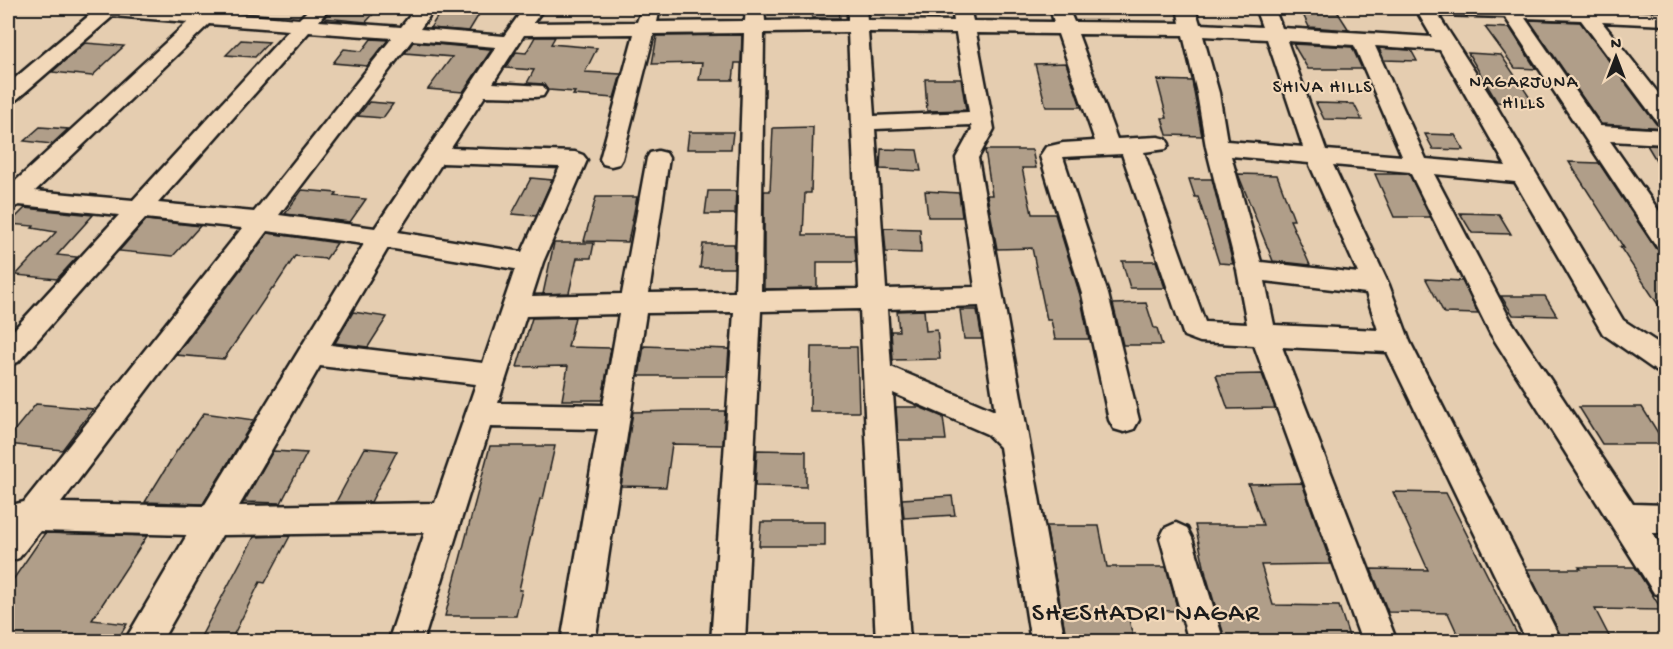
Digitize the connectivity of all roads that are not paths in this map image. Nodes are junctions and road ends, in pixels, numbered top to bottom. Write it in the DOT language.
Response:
graph roads {
  1 [pos="102,8"];
  2 [pos="320,8"];
  3 [pos="426,8"];
  4 [pos="534,8"];
  5 [pos="1265,8"];
  6 [pos="1424,8"];
  7 [pos="1510,9"];
  8 [pos="211,12"];
  9 [pos="1587,15"];
  10 [pos="648,17"];
  11 [pos="754,17"];
  12 [pos="857,17"];
  13 [pos="963,17"];
  14 [pos="1062,17"];
  15 [pos="1188,18"];
  16 [pos="1664,21"];
  17 [pos="304,24"];
  18 [pos="1276,33"];
  19 [pos="405,34"];
  20 [pos="514,35"];
  21 [pos="1361,38"];
  22 [pos="1447,44"];
  23 [pos="479,89"];
  24 [pos="536,92"];
  25 [pos="8,95"];
  26 [pos="981,118"];
  27 [pos="1665,118"];
  28 [pos="864,123"];
  29 [pos="1592,133"];
  30 [pos="1665,137"];
  31 [pos="1158,144"];
  32 [pos="1120,147"];
  33 [pos="1217,147"];
  34 [pos="436,155"];
  35 [pos="1317,156"];
  36 [pos="658,158"];
  37 [pos="611,159"];
  38 [pos="1418,166"];
  39 [pos="1523,175"];
  40 [pos="9,198"];
  41 [pos="138,209"];
  42 [pos="260,221"];
  43 [pos="381,238"];
  44 [pos="1665,241"];
  45 [pos="530,262"];
  46 [pos="1250,270"];
  47 [pos="1376,285"];
  48 [pos="990,296"];
  49 [pos="873,299"];
  50 [pos="748,302"];
  51 [pos="515,306"];
  52 [pos="634,306"];
  53 [pos="1264,336"];
  54 [pos="1396,342"];
  55 [pos="8,354"];
  56 [pos="312,354"];
  57 [pos="1665,363"];
  58 [pos="876,373"];
  59 [pos="492,375"];
  60 [pos="478,415"];
  61 [pos="616,417"];
  62 [pos="1124,420"];
  63 [pos="1014,441"];
  64 [pos="19,516"];
  65 [pos="445,517"];
  66 [pos="1625,518"];
  67 [pos="1665,519"];
  68 [pos="213,521"];
  69 [pos="1176,538"];
  70 [pos="8,547"];
  71 [pos="1665,582"];
  72 [pos="141,642"];
  73 [pos="405,642"];
  74 [pos="578,642"];
  75 [pos="728,642"];
  76 [pos="893,642"];
  77 [pos="1048,642"];
  78 [pos="1207,642"];
  79 [pos="1380,642"];
  80 [pos="1545,642"];
  1 -- 8 [label="street"];
  1 -- 25 [label="street"];
  2 -- 17 [label="street"];
  3 -- 19 [label="street"];
  4 -- 20 [label="street"];
  5 -- 18 [label="street"];
  6 -- 7 [label="street"];
  6 -- 22 [label="street"];
  7 -- 9 [label="street"];
  7 -- 29 [label="street"];
  8 -- 17 [label="street"];
  8 -- 40 [label="street"];
  9 -- 16 [label="street"];
  9 -- 27 [label="street"];
  10 -- 11 [label="street"];
  10 -- 20 [label="street"];
  10 -- 37 [label="street"];
  11 -- 12 [label="street"];
  11 -- 50 [label="street"];
  12 -- 13 [label="street"];
  12 -- 28 [label="street"];
  13 -- 14 [label="street"];
  13 -- 26 [label="street"];
  14 -- 15 [label="street"];
  14 -- 32 [label="street"];
  15 -- 18 [label="street"];
  15 -- 33 [label="street"];
  17 -- 19 [label="street"];
  17 -- 41 [label="street"];
  18 -- 21 [label="street"];
  18 -- 35 [label="street"];
  19 -- 20 [label="street"];
  19 -- 42 [label="street"];
  20 -- 23 [label="street"];
  21 -- 22 [label="street"];
  21 -- 38 [label="street"];
  22 -- 39 [label="street"];
  23 -- 24 [label="street"];
  23 -- 34 [label="street"];
  26 -- 28 [label="street"];
  26 -- 48 [label="street"];
  28 -- 49 [label="street"];
  29 -- 30 [label="street"];
  29 -- 44 [label="street"];
  31 -- 32 [label="street"];
  32 -- 53 [label="street"];
  32 -- 62 [label="street"];
  33 -- 35 [label="street"];
  33 -- 46 [label="street"];
  34 -- 43 [label="street"];
  34 -- 45 [label="street"];
  35 -- 38 [label="street"];
  35 -- 47 [label="street"];
  36 -- 52 [label="street"];
  38 -- 39 [label="street"];
  38 -- 66 [label="street"];
  39 -- 57 [label="street"];
  40 -- 41 [label="street"];
  41 -- 42 [label="street"];
  41 -- 55 [label="street"];
  42 -- 43 [label="street"];
  42 -- 64 [label="street"];
  43 -- 45 [label="street"];
  43 -- 56 [label="street"];
  45 -- 51 [label="street"];
  46 -- 47 [label="street"];
  46 -- 53 [label="street"];
  47 -- 54 [label="street"];
  48 -- 49 [label="street"];
  48 -- 63 [label="street"];
  49 -- 50 [label="street"];
  49 -- 58 [label="street"];
  50 -- 52 [label="street"];
  50 -- 75 [label="street"];
  51 -- 52 [label="street"];
  51 -- 59 [label="street"];
  52 -- 61 [label="street"];
  53 -- 54 [label="street"];
  53 -- 79 [label="street"];
  54 -- 80 [label="street"];
  56 -- 59 [label="street"];
  56 -- 68 [label="street"];
  58 -- 63 [label="street"];
  58 -- 76 [label="street"];
  59 -- 60 [label="street"];
  60 -- 61 [label="street"];
  60 -- 65 [label="street"];
  61 -- 74 [label="street"];
  63 -- 77 [label="street"];
  64 -- 68 [label="street"];
  64 -- 70 [label="street"];
  65 -- 68 [label="street"];
  65 -- 73 [label="street"];
  66 -- 67 [label="street"];
  66 -- 71 [label="street"];
  68 -- 72 [label="street"];
  69 -- 78 [label="street"];
}
